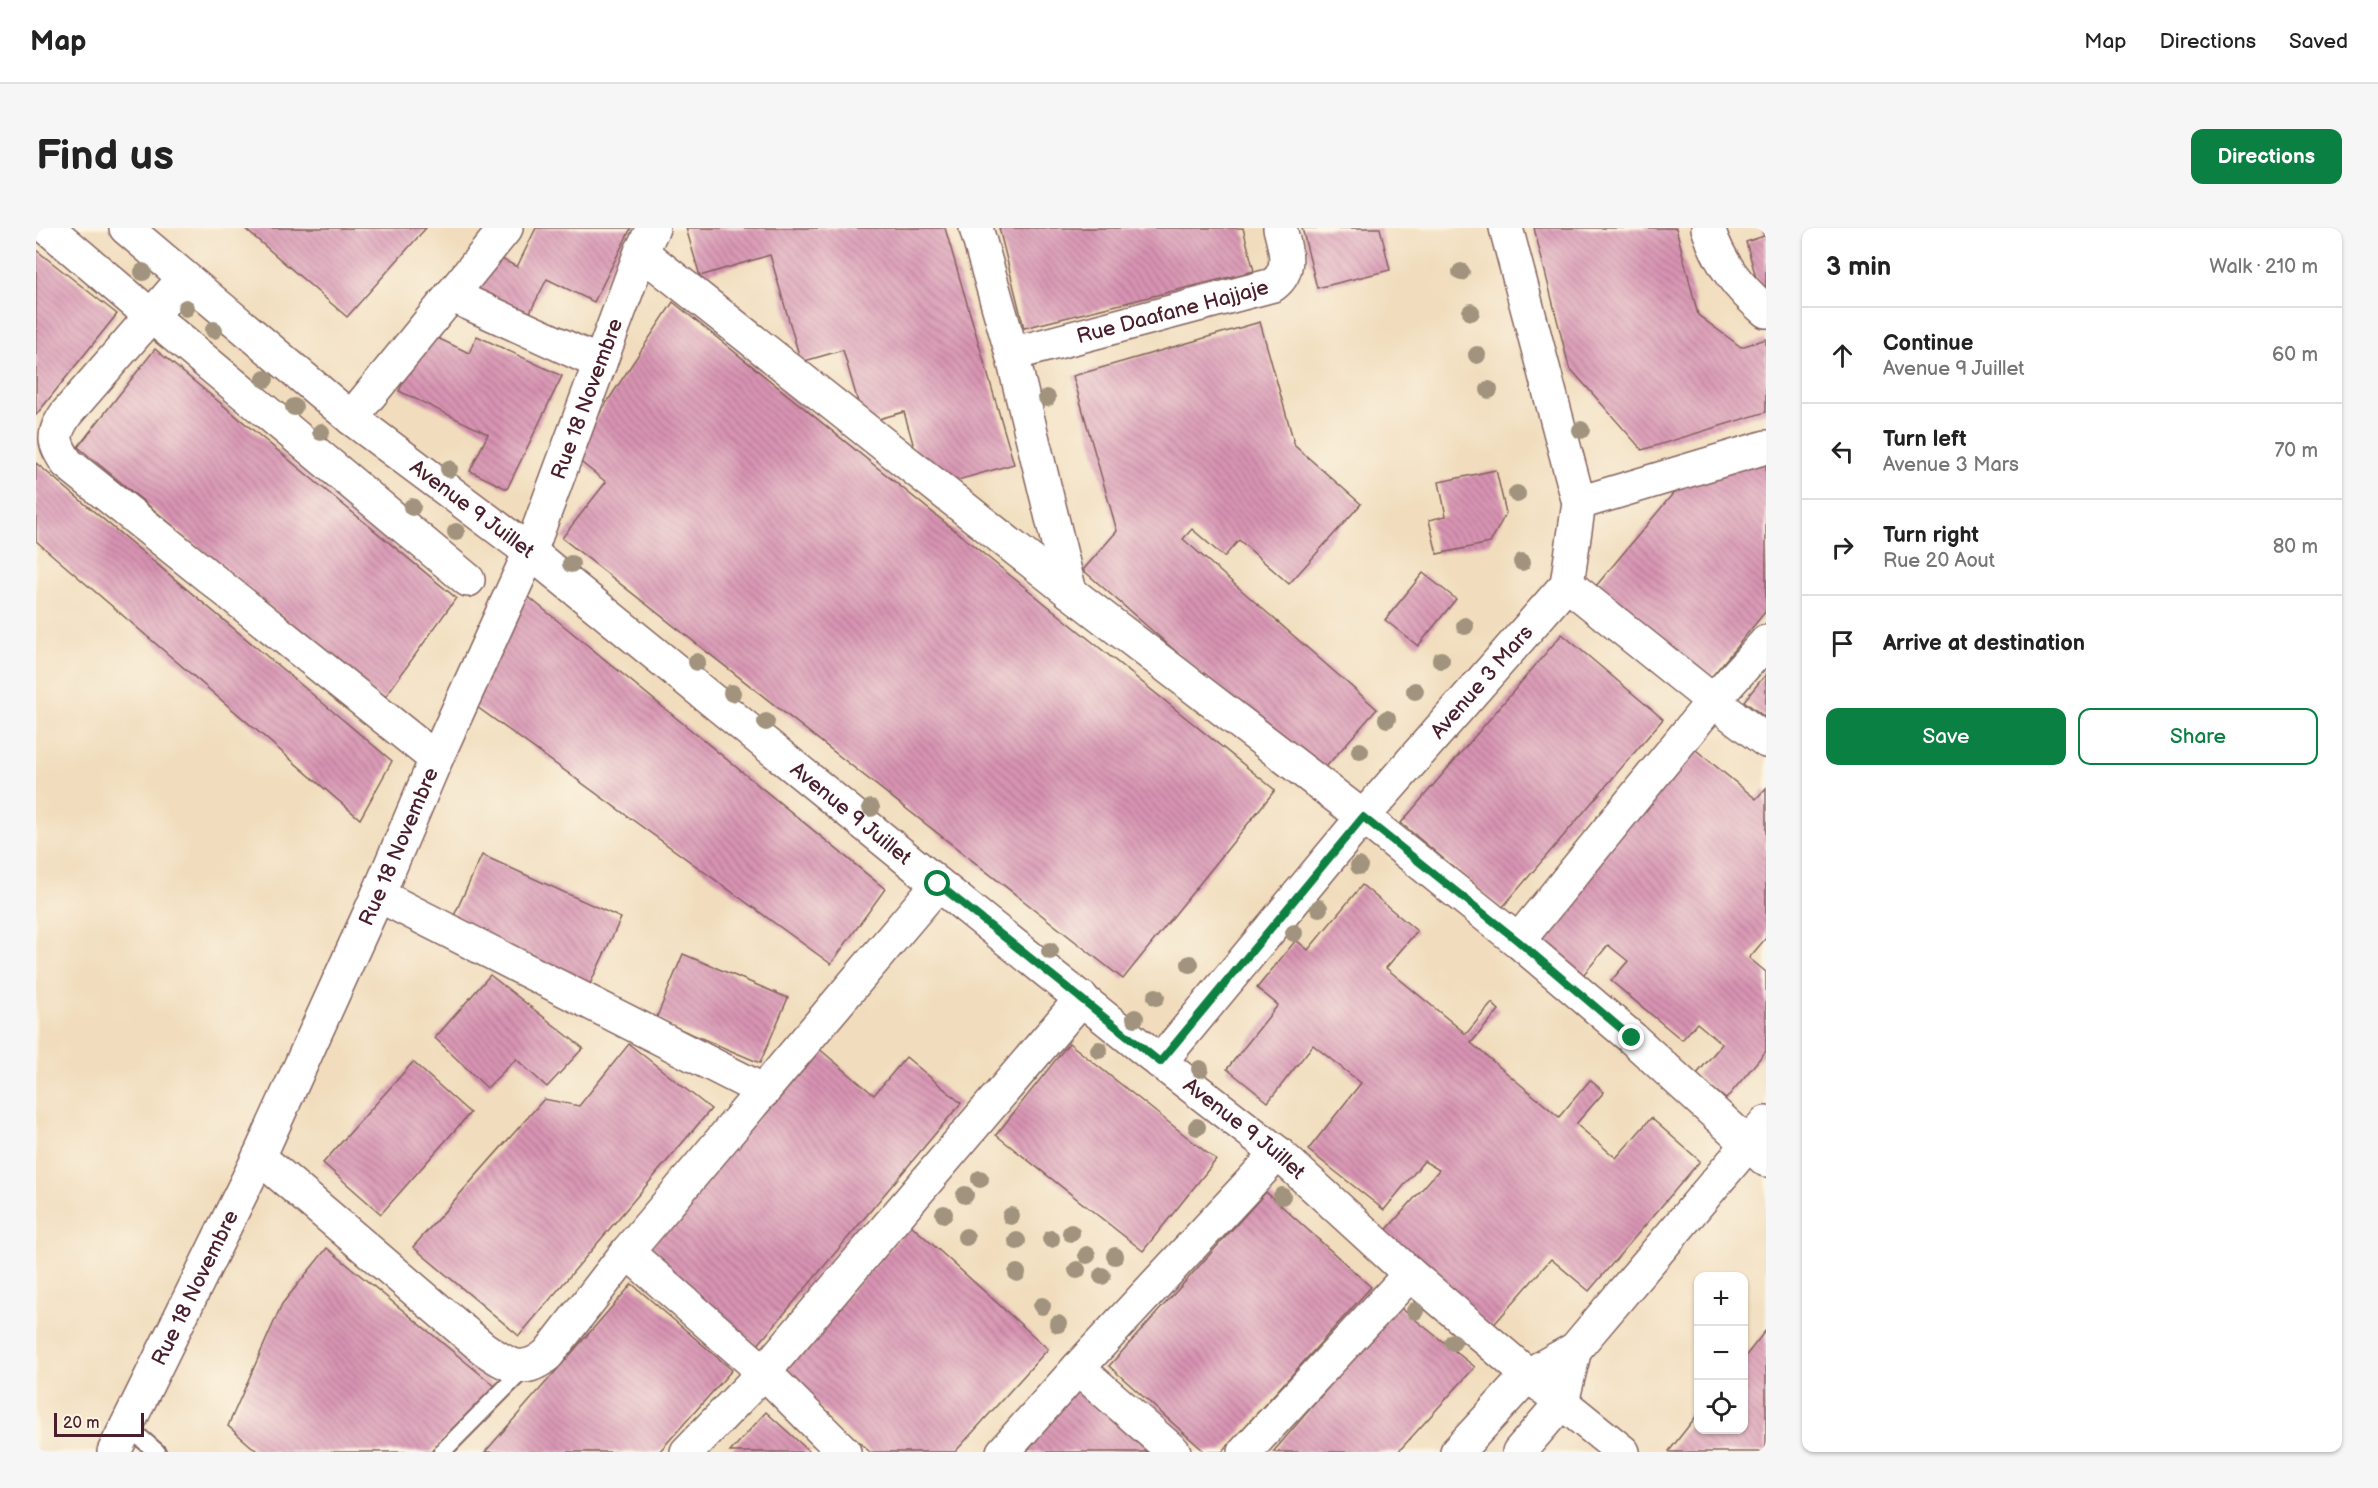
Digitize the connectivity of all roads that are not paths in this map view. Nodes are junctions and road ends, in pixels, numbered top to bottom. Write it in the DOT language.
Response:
graph roads {
  1 [pos="48,228"];
  2 [pos="126,228"];
  3 [pos="506,228"];
  4 [pos="976,228"];
  5 [pos="1280,228"];
  6 [pos="1506,228"];
  7 [pos="1708,228"];
  8 [pos="647,240"];
  9 [pos="184,278"];
  10 [pos="451,295"];
  11 [pos="1766,311"];
  12 [pos="150,315"];
  13 [pos="1012,354"];
  14 [pos="600,363"];
  15 [pos="351,418"];
  16 [pos="1766,447"];
  17 [pos="1579,503"];
  18 [pos="530,552"];
  19 [pos="468,580"];
  20 [pos="1567,584"];
  21 [pos="1070,592"];
  22 [pos="1766,642"];
  23 [pos="1713,701"];
  24 [pos="1766,741"];
  25 [pos="436,759"];
  26 [pos="1363,817"];
  27 [pos="938,884"];
  28 [pos="378,895"];
  29 [pos="1518,941"];
  30 [pos="1082,998"];
  31 [pos="1160,1062"];
  32 [pos="764,1091"];
  33 [pos="1760,1143"];
  34 [pos="1278,1153"];
  35 [pos="259,1157"];
  36 [pos="627,1252"];
  37 [pos="1410,1274"];
  38 [pos="1575,1349"];
  39 [pos="526,1367"];
  40 [pos="1078,1368"];
  41 [pos="764,1372"];
  42 [pos="1528,1376"];
  43 [pos="1562,1402"];
  44 [pos="121,1439"];
  45 [pos="157,1452"];
  46 [pos="442,1452"];
  47 [pos="687,1452"];
  48 [pos="844,1452"];
  49 [pos="1003,1452"];
  50 [pos="1174,1452"];
  51 [pos="1245,1452"];
  52 [pos="1457,1452"];
  53 [pos="1519,1452"];
  54 [pos="1623,1452"];
  1 -- 12 [label="street"];
  2 -- 9 [label="street, Avenue 9 Juillet"];
  3 -- 10 [label="street"];
  4 -- 13 [label="street"];
  5 -- 13 [label="street, Rue Daafane Hajjaje"];
  6 -- 17 [label="street"];
  7 -- 11 [label="street"];
  8 -- 14 [label="street, Rue 18 Novembre"];
  8 -- 21 [label="street"];
  9 -- 12 [label="street"];
  9 -- 15 [label="street, Avenue 9 Juillet"];
  10 -- 14 [label="street"];
  10 -- 15 [label="street"];
  12 -- 19 [label="street"];
  12 -- 25 [label="street"];
  13 -- 21 [label="street"];
  14 -- 18 [label="street, Rue 18 Novembre"];
  15 -- 18 [label="street, Avenue 9 Juillet"];
  16 -- 17 [label="street"];
  17 -- 20 [label="street"];
  18 -- 25 [label="street, Rue 18 Novembre"];
  18 -- 27 [label="street, Avenue 9 Juillet"];
  20 -- 23 [label="street"];
  20 -- 26 [label="street, Avenue 3 Mars"];
  21 -- 26 [label="street"];
  22 -- 23 [label="street"];
  23 -- 24 [label="street"];
  23 -- 29 [label="street"];
  25 -- 28 [label="street, Rue 18 Novembre"];
  26 -- 29 [label="street"];
  26 -- 31 [label="street, Avenue 3 Mars"];
  27 -- 30 [label="street, Avenue 9 Juillet"];
  27 -- 32 [label="street"];
  28 -- 32 [label="street"];
  28 -- 35 [label="street, Rue 18 Novembre"];
  29 -- 33 [label="street"];
  30 -- 31 [label="street, Avenue 9 Juillet"];
  30 -- 41 [label="street"];
  31 -- 34 [label="street, Avenue 9 Juillet"];
  32 -- 36 [label="street"];
  33 -- 38 [label="street"];
  34 -- 37 [label="street, Avenue 9 Juillet"];
  34 -- 40 [label="street"];
  35 -- 39 [label="street"];
  35 -- 44 [label="street, Rue 18 Novembre"];
  36 -- 39 [label="street"];
  36 -- 41 [label="street"];
  37 -- 42 [label="street, Avenue 9 Juillet"];
  37 -- 51 [label="street"];
  38 -- 42 [label="street"];
  38 -- 43 [label="street"];
  39 -- 46 [label="lane"];
  40 -- 49 [label="street"];
  40 -- 50 [label="street"];
  41 -- 47 [label="street"];
  41 -- 48 [label="street"];
  42 -- 43 [label="street, Avenue 9 Juillet"];
  42 -- 52 [label="street"];
  43 -- 53 [label="street"];
  43 -- 54 [label="street, Avenue 9 Juillet"];
  44 -- 45 [label="lane"];
}
